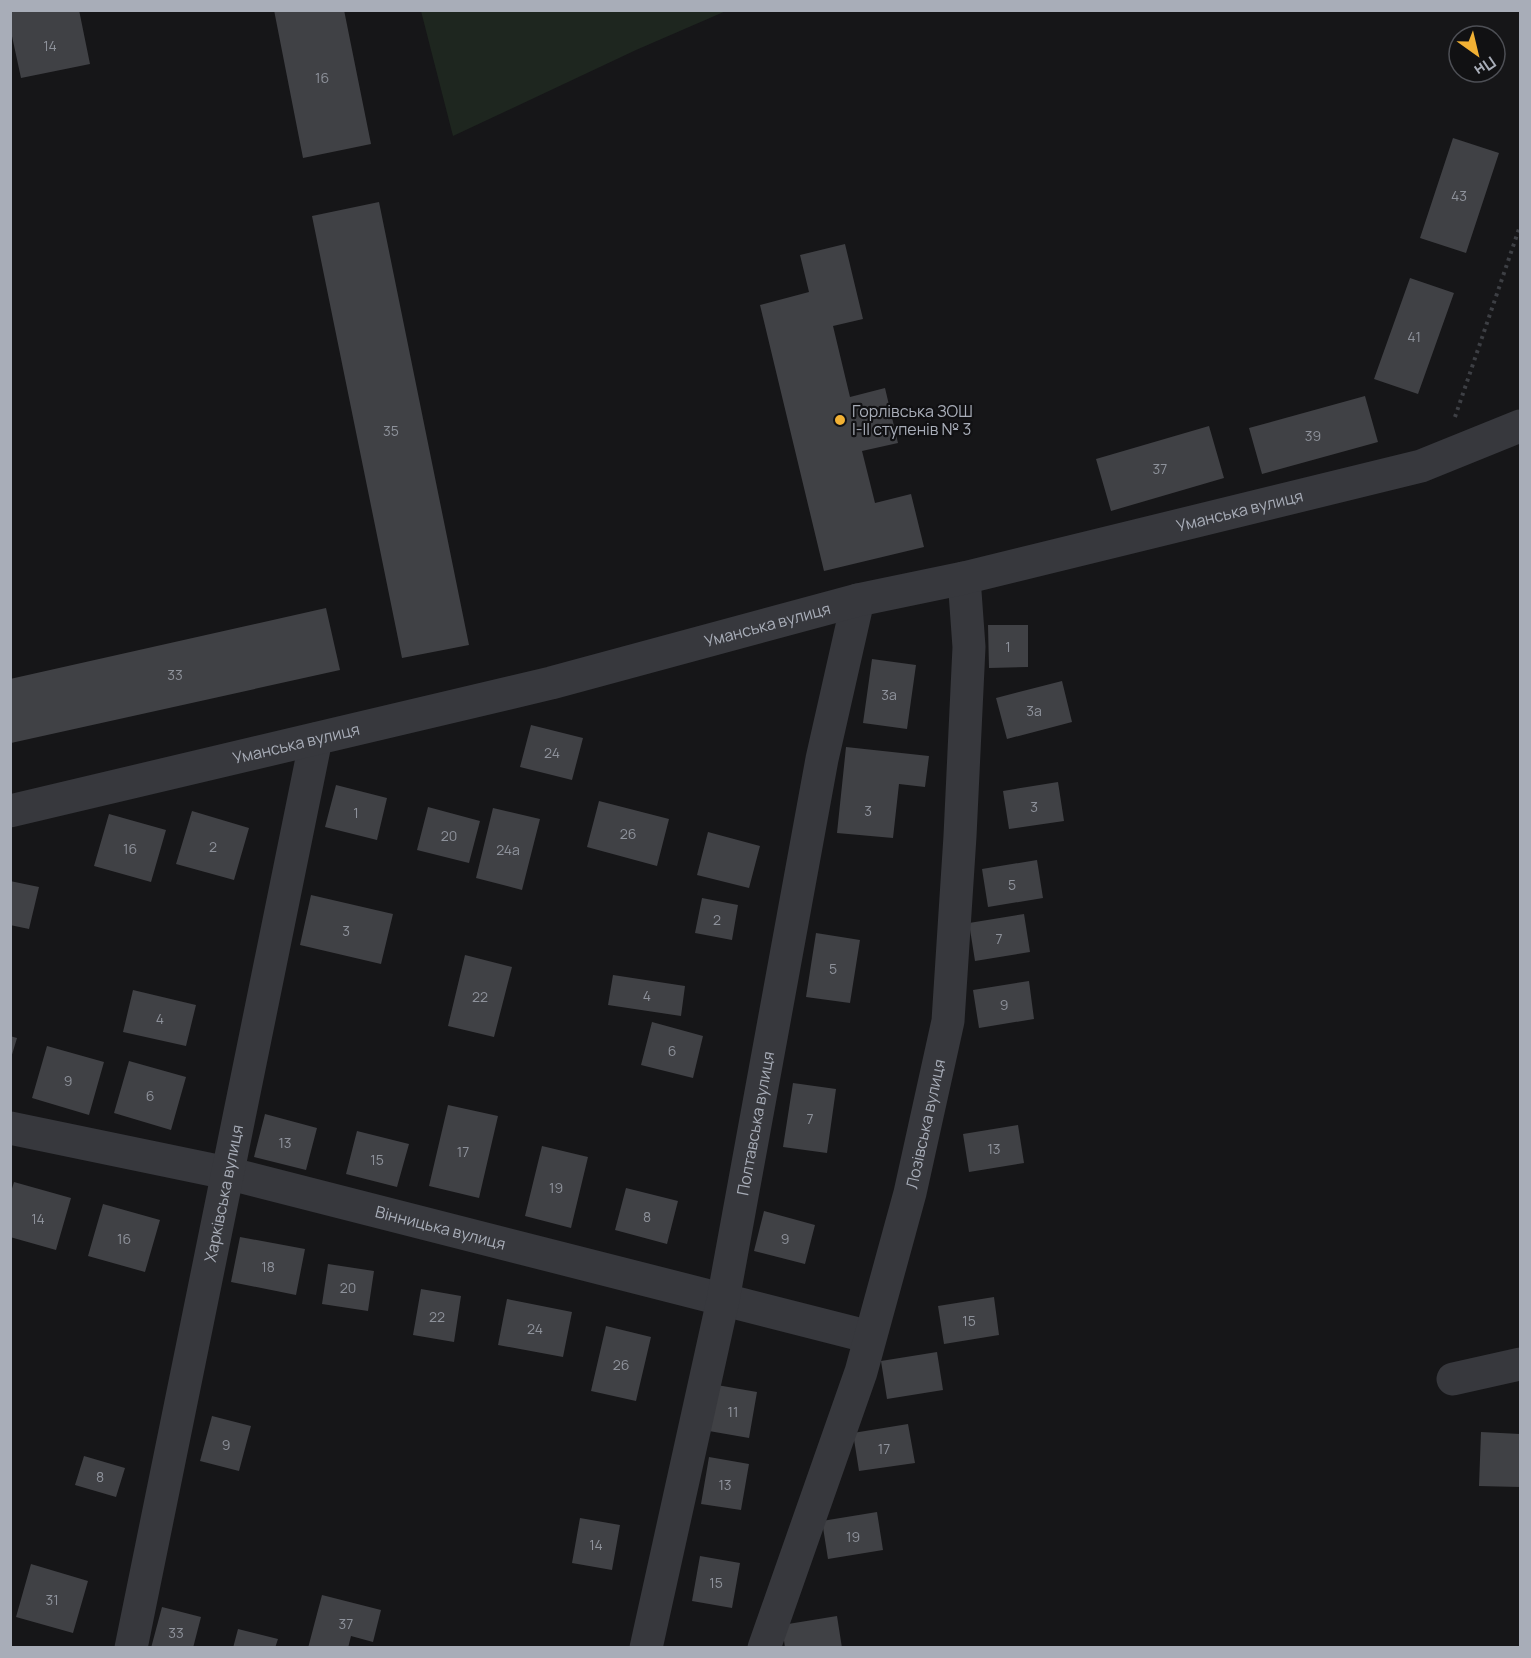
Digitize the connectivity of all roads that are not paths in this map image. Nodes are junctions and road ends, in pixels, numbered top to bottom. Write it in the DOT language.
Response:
graph roads {
  1 [pos="1521,426"];
  2 [pos="964,578"];
  3 [pos="858,600"];
  4 [pos="316,739"];
  5 [pos="10,811"];
  6 [pos="10,1128"];
  7 [pos="226,1173"];
  8 [pos="723,1300"];
  9 [pos="870,1337"];
  10 [pos="1521,1364"];
  11 [pos="1453,1379"];
  12 [pos="131,1647"];
  13 [pos="646,1647"];
  14 [pos="764,1647"];
  1 -- 2 [label="street, Уманська вулиця"];
  2 -- 3 [label="street, Уманська вулиця"];
  2 -- 9 [label="street, Лозівська вулиця"];
  3 -- 4 [label="street, Уманська вулиця"];
  3 -- 8 [label="street, Полтавська вулиця"];
  4 -- 5 [label="street, Уманська вулиця"];
  4 -- 7 [label="street, Харківська вулиця"];
  6 -- 7 [label="street, Вінницька вулиця"];
  7 -- 8 [label="street, Вінницька вулиця"];
  7 -- 12 [label="street, Харківська вулиця"];
  8 -- 9 [label="street, Вінницька вулиця"];
  8 -- 13 [label="street, Полтавська вулиця"];
  9 -- 14 [label="street, Лозівська вулиця"];
  10 -- 11 [label="street"];
}
